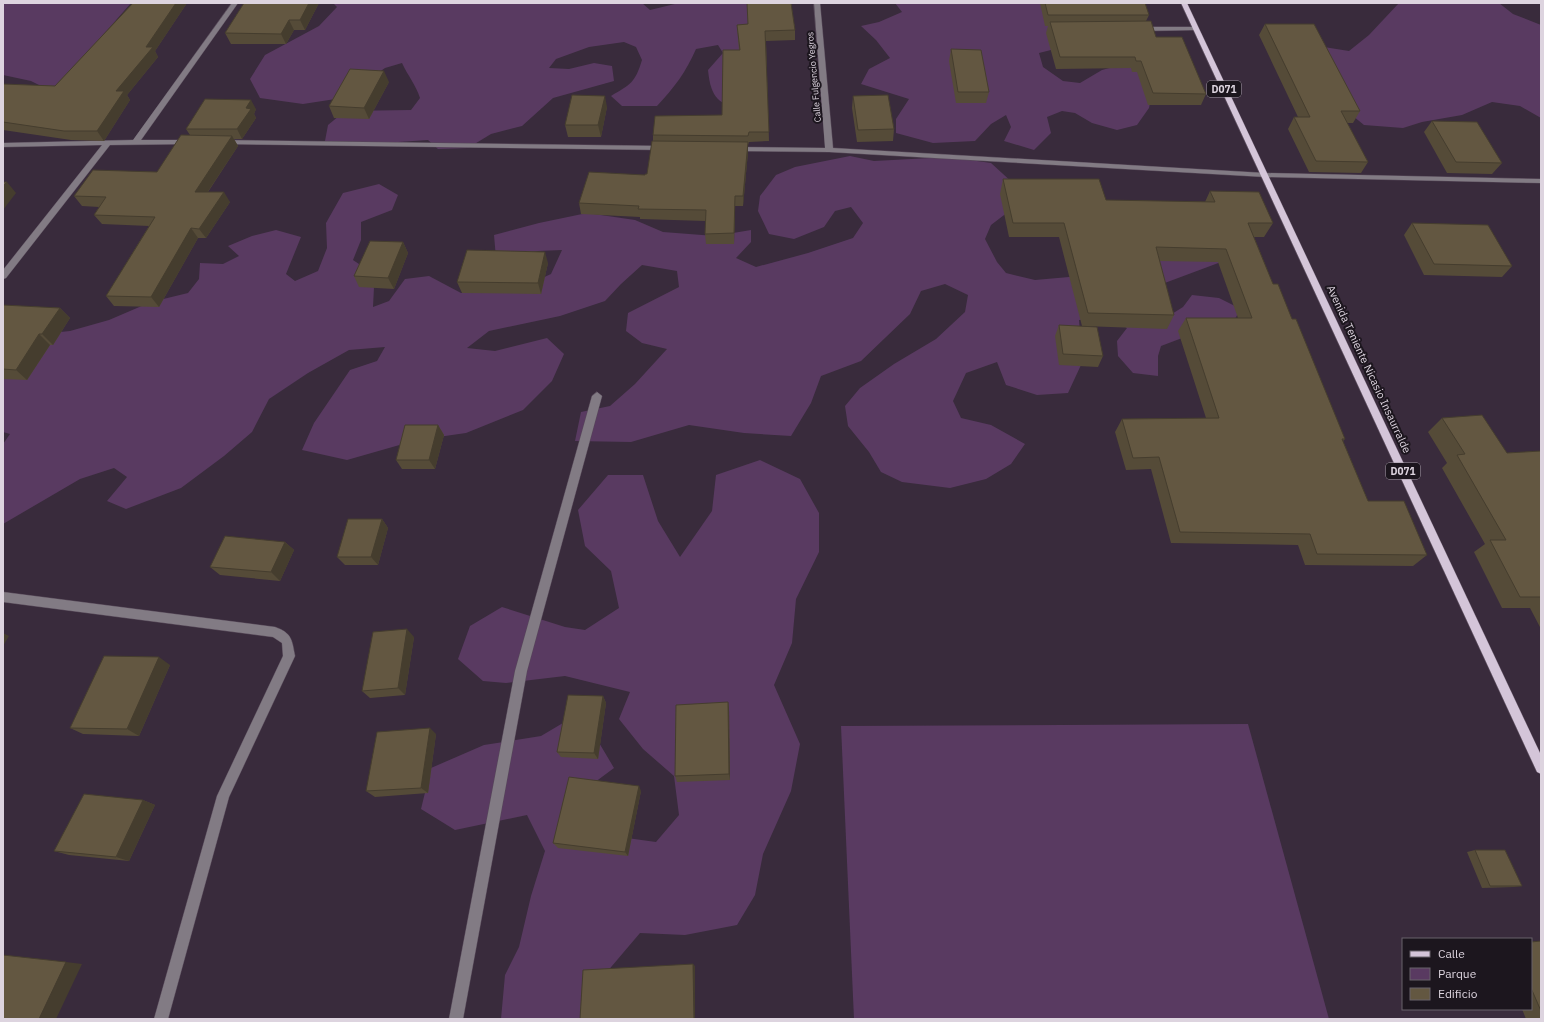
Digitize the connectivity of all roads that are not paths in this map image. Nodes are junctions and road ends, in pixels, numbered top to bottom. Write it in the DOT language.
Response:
graph roads {
  1 [pos="235,3"];
  2 [pos="817,3"];
  3 [pos="1184,3"];
  4 [pos="1196,29"];
  5 [pos="1132,30"];
  6 [pos="136,141"];
  7 [pos="200,142"];
  8 [pos="216,142"];
  9 [pos="107,144"];
  10 [pos="3,145"];
  11 [pos="670,148"];
  12 [pos="725,149"];
  13 [pos="829,150"];
  14 [pos="1265,175"];
  15 [pos="1541,181"];
  16 [pos="3,276"];
  17 [pos="597,396"];
  18 [pos="3,597"];
  19 [pos="1541,768"];
  20 [pos="161,1019"];
  21 [pos="456,1019"];
  1 -- 6 [label="street"];
  2 -- 13 [label="street, Calle Fulgencio Yegros"];
  3 -- 4 [label="main road, Avenida Teniente Nicasio Insaurralde / D071"];
  4 -- 5 [label="street"];
  4 -- 14 [label="main road, Avenida Teniente Nicasio Insaurralde / D071"];
  6 -- 7 [label="street"];
  6 -- 9 [label="street"];
  8 -- 11 [label="street"];
  9 -- 10 [label="street"];
  9 -- 16 [label="street"];
  12 -- 13 [label="street"];
  13 -- 14 [label="street"];
  14 -- 15 [label="street"];
  14 -- 19 [label="main road, Avenida Teniente Nicasio Insaurralde / D071"];
  17 -- 21 [label="street"];
  18 -- 20 [label="street"];
}
